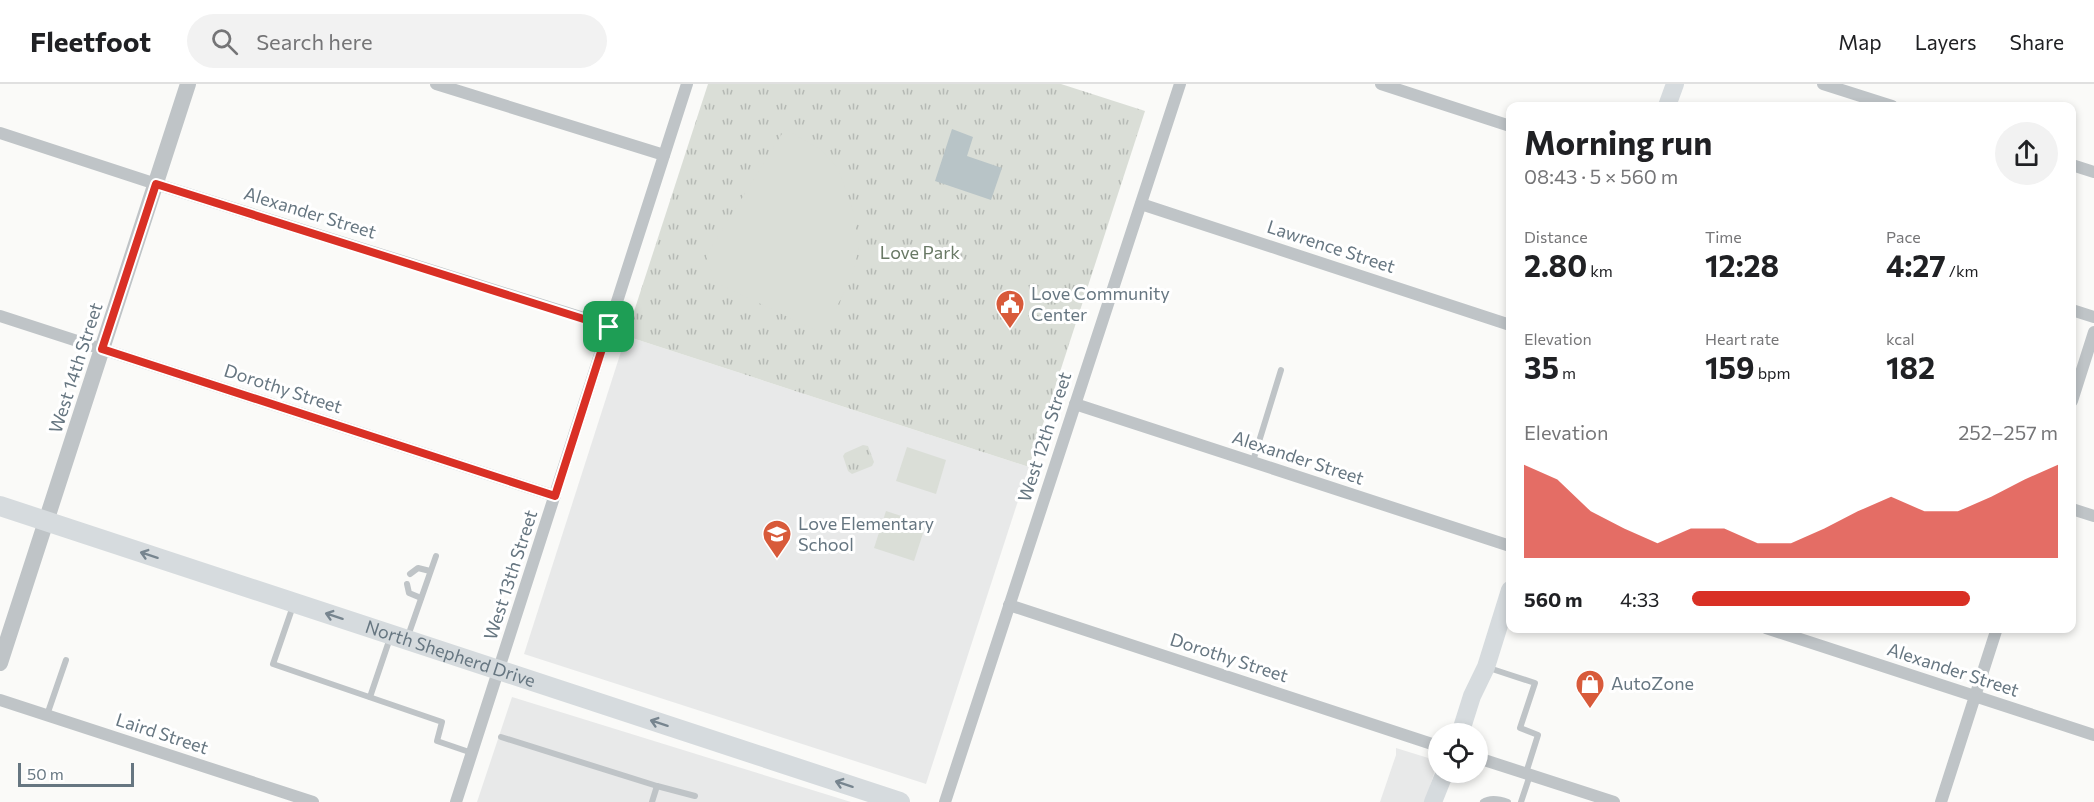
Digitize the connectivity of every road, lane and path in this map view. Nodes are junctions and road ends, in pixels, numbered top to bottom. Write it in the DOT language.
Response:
graph roads {
  1 [pos="188,84"];
  2 [pos="436,84"];
  3 [pos="687,84"];
  4 [pos="1180,84"];
  5 [pos="1381,84"];
  6 [pos="1675,84"];
  7 [pos="1823,84"];
  8 [pos="1668,102"];
  9 [pos="1879,102"];
  10 [pos="1506,125"];
  11 [pos="0,133"];
  12 [pos="664,155"];
  13 [pos="2076,166"];
  14 [pos="2094,172"];
  15 [pos="156,184"];
  16 [pos="1141,204"];
  17 [pos="2076,311"];
  18 [pos="0,316"];
  19 [pos="2094,317"];
  20 [pos="1506,324"];
  21 [pos="609,327"];
  22 [pos="2094,332"];
  23 [pos="102,349"];
  24 [pos="1281,370"];
  25 [pos="2076,388"];
  26 [pos="1075,404"];
  27 [pos="1252,462"];
  28 [pos="555,496"];
  29 [pos="0,506"];
  30 [pos="2076,510"];
  31 [pos="2094,516"];
  32 [pos="47,522"];
  33 [pos="1506,545"];
  34 [pos="436,556"];
  35 [pos="430,571"];
  36 [pos="410,574"];
  37 [pos="407,584"];
  38 [pos="421,598"];
  39 [pos="294,602"];
  40 [pos="1506,603"];
  41 [pos="1009,605"];
  42 [pos="1781,633"];
  43 [pos="1995,633"];
  44 [pos="399,637"];
  45 [pos="66,660"];
  46 [pos="0,663"];
  47 [pos="1486,667"];
  48 [pos="499,670"];
  49 [pos="1976,696"];
  50 [pos="370,697"];
  51 [pos="0,700"];
  52 [pos="47,716"];
  53 [pos="1463,723"];
  54 [pos="1473,723"];
  55 [pos="2094,735"];
  56 [pos="501,737"];
  57 [pos="1428,743"];
  58 [pos="472,753"];
  59 [pos="1488,761"];
  60 [pos="1528,774"];
  61 [pos="1441,783"];
  62 [pos="1454,783"];
  63 [pos="657,786"];
  64 [pos="695,796"];
  65 [pos="313,802"];
  66 [pos="456,802"];
  67 [pos="652,802"];
  68 [pos="900,802"];
  69 [pos="945,802"];
  70 [pos="1433,802"];
  71 [pos="1448,802"];
  72 [pos="1483,802"];
  73 [pos="1507,802"];
  74 [pos="1521,802"];
  75 [pos="1614,802"];
  76 [pos="1941,802"];
  1 -- 15 [label="street, West 14th Street"];
  2 -- 12 [label="street"];
  3 -- 12 [label="street, West 13th Street"];
  4 -- 16 [label="street, West 12th Street"];
  5 -- 10 [label="street"];
  6 -- 8 [label="main road"];
  7 -- 9 [label="street"];
  11 -- 15 [label="street, Alexander Street"];
  12 -- 21 [label="street, West 13th Street"];
  13 -- 14 [label="street"];
  15 -- 21 [label="street, Alexander Street"];
  15 -- 23 [label="street, West 14th Street"];
  16 -- 20 [label="street, Lawrence Street"];
  16 -- 26 [label="street, West 12th Street"];
  17 -- 19 [label="street"];
  18 -- 23 [label="street, Dorothy Street"];
  21 -- 28 [label="street, West 13th Street"];
  22 -- 25 [label="street"];
  23 -- 28 [label="street, Dorothy Street"];
  23 -- 32 [label="street, West 14th Street"];
  24 -- 27 [label="lane"];
  26 -- 27 [label="street, Alexander Street"];
  26 -- 41 [label="street, West 12th Street"];
  27 -- 33 [label="street, Alexander Street"];
  28 -- 48 [label="street, West 13th Street"];
  29 -- 32 [label="main road, North Shepherd Drive"];
  30 -- 31 [label="street"];
  39 -- 32 [label="main road, North Shepherd Drive, one-way"];
  32 -- 46 [label="street, West 14th Street"];
  34 -- 35 [label="lane"];
  35 -- 36 [label="lane"];
  35 -- 38 [label="lane"];
  37 -- 38 [label="lane"];
  38 -- 44 [label="lane"];
  44 -- 39 [label="main road, North Shepherd Drive, one-way"];
  39 -- 50 [label="lane"];
  40 -- 47 [label="main road"];
  41 -- 57 [label="street, Dorothy Street"];
  41 -- 69 [label="street, West 12th Street"];
  42 -- 49 [label="street, Alexander Street"];
  43 -- 49 [label="street"];
  44 -- 48 [label="main road, North Shepherd Drive"];
  44 -- 50 [label="lane"];
  45 -- 52 [label="lane"];
  47 -- 53 [label="main road"];
  47 -- 54 [label="main road"];
  47 -- 60 [label="lane"];
  48 -- 58 [label="street, West 13th Street"];
  68 -- 48 [label="main road, North Shepherd Drive, one-way"];
  49 -- 55 [label="street, Alexander Street"];
  49 -- 76 [label="street"];
  50 -- 58 [label="lane"];
  51 -- 52 [label="street, Laird Street"];
  52 -- 65 [label="street, Laird Street"];
  56 -- 63 [label="lane"];
  58 -- 66 [label="street, West 13th Street"];
  59 -- 60 [label="street"];
  60 -- 74 [label="lane"];
  60 -- 75 [label="street"];
  61 -- 70 [label="main road"];
  62 -- 71 [label="main road"];
  63 -- 64 [label="lane"];
  63 -- 67 [label="lane"];
  72 -- 73 [label="lane"];
}
